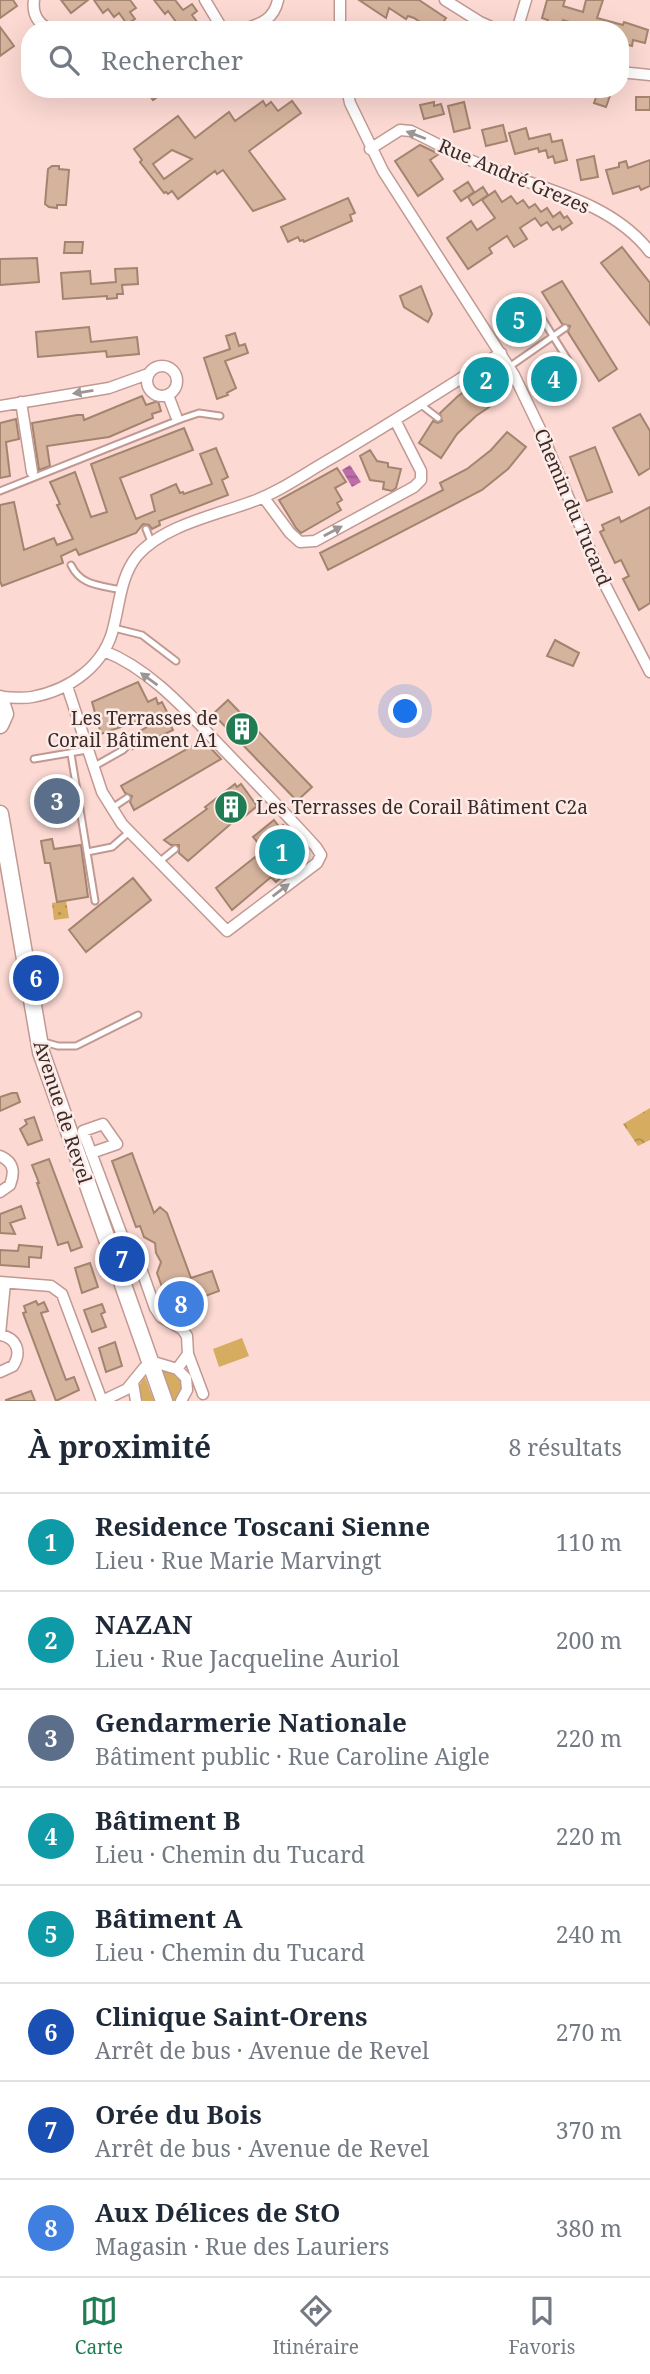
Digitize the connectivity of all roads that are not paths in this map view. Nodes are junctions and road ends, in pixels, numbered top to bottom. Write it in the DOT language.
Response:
graph roads {
  1 [pos="34,0"];
  2 [pos="205,0"];
  3 [pos="278,0"];
  4 [pos="340,0"];
  5 [pos="445,0"];
  6 [pos="526,0"];
  7 [pos="38,21"];
  8 [pos="218,21"];
  9 [pos="265,21"];
  10 [pos="340,21"];
  11 [pos="478,21"];
  12 [pos="520,21"];
  13 [pos="629,73"];
  14 [pos="650,75"];
  15 [pos="350,98"];
  16 [pos="370,149"];
  17 [pos="650,252"];
  18 [pos="538,313"];
  19 [pos="565,328"];
  20 [pos="553,336"];
  21 [pos="501,353"];
  22 [pos="570,365"];
  23 [pos="511,371"];
  24 [pos="148,374"];
  25 [pos="493,387"];
  26 [pos="168,395"];
  27 [pos="21,402"];
  28 [pos="420,404"];
  29 [pos="0,406"];
  30 [pos="176,416"];
  31 [pos="220,416"];
  32 [pos="438,418"];
  33 [pos="395,420"];
  34 [pos="32,472"];
  35 [pos="0,491"];
  36 [pos="264,498"];
  37 [pos="146,529"];
  38 [pos="152,544"];
  39 [pos="71,565"];
  40 [pos="121,590"];
  41 [pos="114,628"];
  42 [pos="104,651"];
  43 [pos="176,660"];
  44 [pos="650,672"];
  45 [pos="66,686"];
  46 [pos="0,698"];
  47 [pos="29,698"];
  48 [pos="2,721"];
  49 [pos="131,743"];
  50 [pos="87,750"];
  51 [pos="71,754"];
  52 [pos="34,759"];
  53 [pos="93,767"];
  54 [pos="127,798"];
  55 [pos="112,808"];
  56 [pos="0,814"];
  57 [pos="128,833"];
  58 [pos="175,849"];
  59 [pos="87,852"];
  60 [pos="159,862"];
  61 [pos="95,901"];
  62 [pos="138,1015"];
  63 [pos="38,1041"];
  64 [pos="91,1153"];
  65 [pos="0,1156"];
  66 [pos="0,1192"];
  67 [pos="2,1283"];
  68 [pos="0,1334"];
  69 [pos="188,1353"];
  70 [pos="151,1364"];
  71 [pos="177,1369"];
  72 [pos="0,1372"];
  73 [pos="133,1383"];
  74 [pos="187,1390"];
  75 [pos="206,1397"];
  76 [pos="102,1401"];
  77 [pos="136,1401"];
  78 [pos="164,1401"];
  79 [pos="181,1401"];
  1 -- 7 [label="street"];
  2 -- 8 [label="street"];
  3 -- 9 [label="street"];
  4 -- 10 [label="street"];
  5 -- 11 [label="street"];
  6 -- 12 [label="street"];
  13 -- 14 [label="street"];
  15 -- 16 [label="street, Chemin du Tucard"];
  17 -- 16 [label="street, Rue André Grezes, one-way"];
  16 -- 21 [label="street, Chemin du Tucard"];
  18 -- 20 [label="lane"];
  19 -- 20 [label="lane"];
  20 -- 22 [label="lane"];
  20 -- 23 [label="lane"];
  21 -- 23 [label="street, Chemin du Tucard"];
  21 -- 28 [label="street"];
  23 -- 25 [label="lane"];
  23 -- 44 [label="street, Chemin du Tucard"];
  24 -- 26 [label="street"];
  24 -- 26 [label="street"];
  24 -- 27 [label="street, one-way"];
  26 -- 30 [label="street"];
  27 -- 29 [label="street"];
  27 -- 34 [label="street"];
  28 -- 32 [label="lane"];
  28 -- 33 [label="street"];
  31 -- 35 [label="lane"];
  33 -- 36 [label="street"];
  36 -- 33 [label="street, one-way"];
  36 -- 38 [label="street"];
  37 -- 38 [label="lane"];
  38 -- 40 [label="street"];
  39 -- 40 [label="lane"];
  40 -- 41 [label="street"];
  41 -- 42 [label="street"];
  41 -- 43 [label="lane"];
  42 -- 45 [label="street"];
  60 -- 42 [label="street, one-way"];
  45 -- 47 [label="street"];
  45 -- 50 [label="street"];
  46 -- 47 [label="street"];
  46 -- 48 [label="main road"];
  47 -- 48 [label="street"];
  49 -- 53 [label="lane"];
  50 -- 51 [label="lane"];
  50 -- 53 [label="street"];
  51 -- 52 [label="lane"];
  51 -- 59 [label="lane"];
  53 -- 55 [label="street"];
  54 -- 55 [label="lane"];
  55 -- 57 [label="street"];
  56 -- 63 [label="main road, Avenue de Revel"];
  57 -- 59 [label="lane"];
  57 -- 60 [label="street"];
  58 -- 60 [label="lane"];
  59 -- 61 [label="lane"];
  62 -- 63 [label="lane"];
  63 -- 70 [label="main road, Avenue de Revel"];
  64 -- 69 [label="street"];
  65 -- 66 [label="street"];
  67 -- 68 [label="street"];
  67 -- 76 [label="street"];
  68 -- 72 [label="street"];
  69 -- 71 [label="street"];
  69 -- 75 [label="street"];
  70 -- 71 [label="street"];
  70 -- 73 [label="street"];
  70 -- 78 [label="main road, Avenue de Revel"];
  71 -- 74 [label="street"];
  73 -- 76 [label="street"];
  73 -- 77 [label="street"];
  74 -- 75 [label="street"];
  74 -- 79 [label="street"];
}
